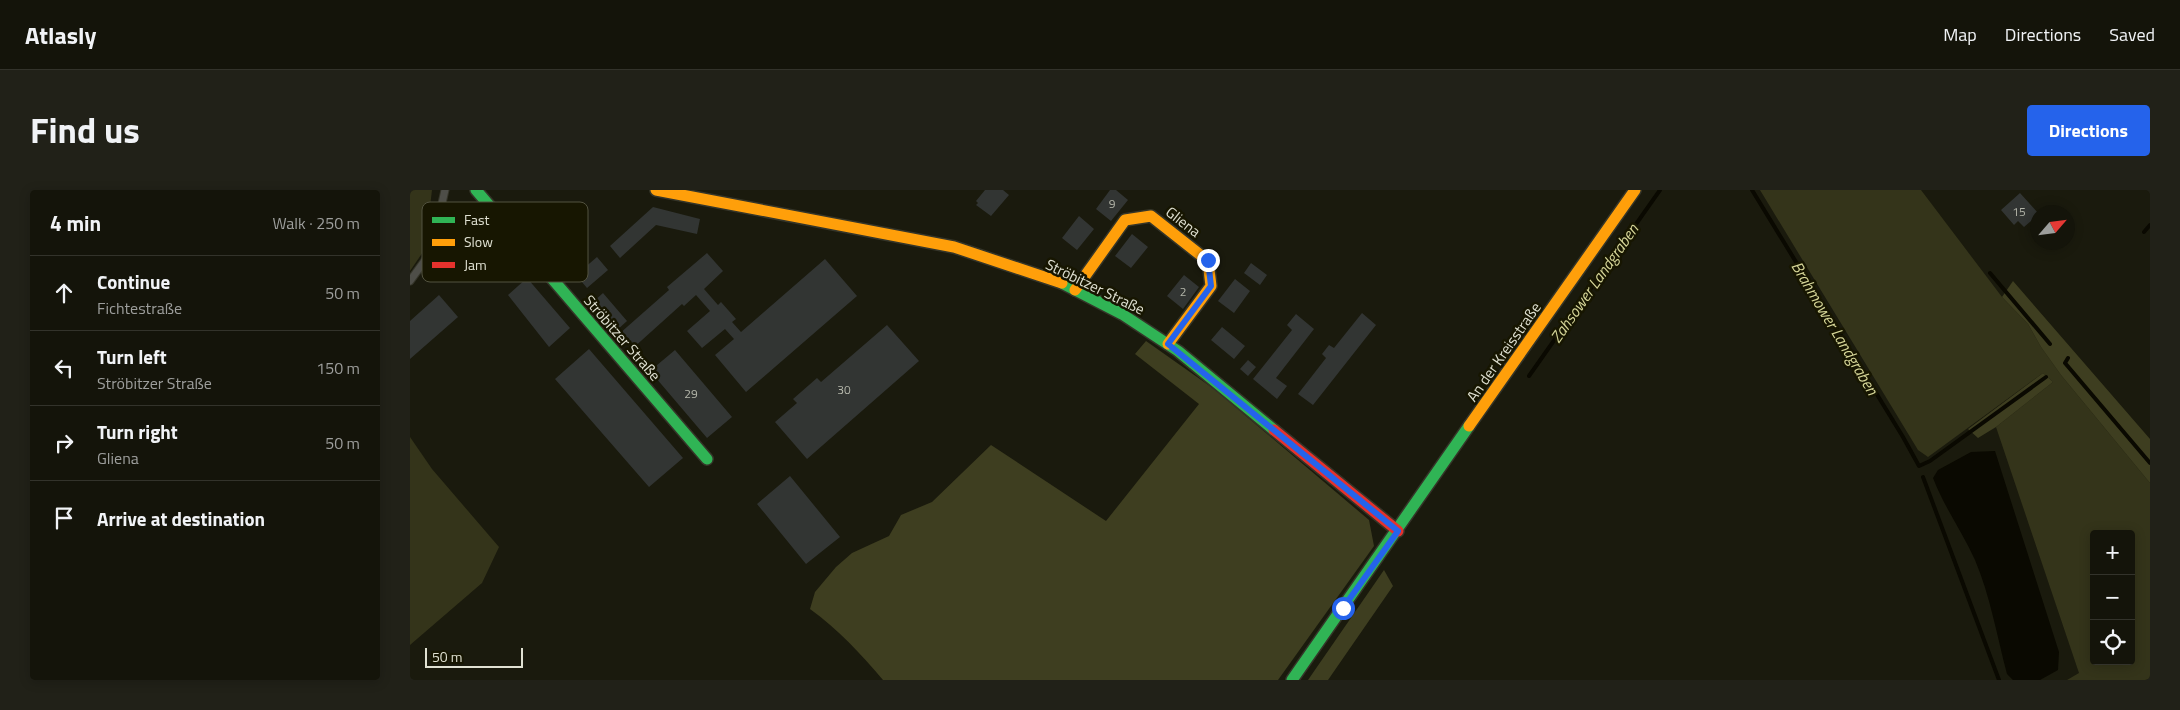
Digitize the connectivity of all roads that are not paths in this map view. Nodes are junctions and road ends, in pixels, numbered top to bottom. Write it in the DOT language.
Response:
graph roads {
  1 [pos="476,190"];
  2 [pos="656,190"];
  3 [pos="1636,190"];
  4 [pos="486,202"];
  5 [pos="422,264"];
  6 [pos="410,281"];
  7 [pos="555,282"];
  8 [pos="1075,290"];
  9 [pos="1168,344"];
  10 [pos="707,459"];
  11 [pos="1398,531"];
  12 [pos="1292,680"];
  1 -- 4 [label="street, Ströbitzer Straße"];
  2 -- 8 [label="street, Ströbitzer Straße"];
  3 -- 11 [label="street, An der Kreisstraße"];
  5 -- 6 [label="lane"];
  7 -- 10 [label="street, Ströbitzer Straße"];
  8 -- 9 [label="street, Ströbitzer Straße"];
  8 -- 9 [label="street, Gliena"];
  9 -- 11 [label="street, Ströbitzer Straße"];
  11 -- 12 [label="street, An der Kreisstraße"];
}
